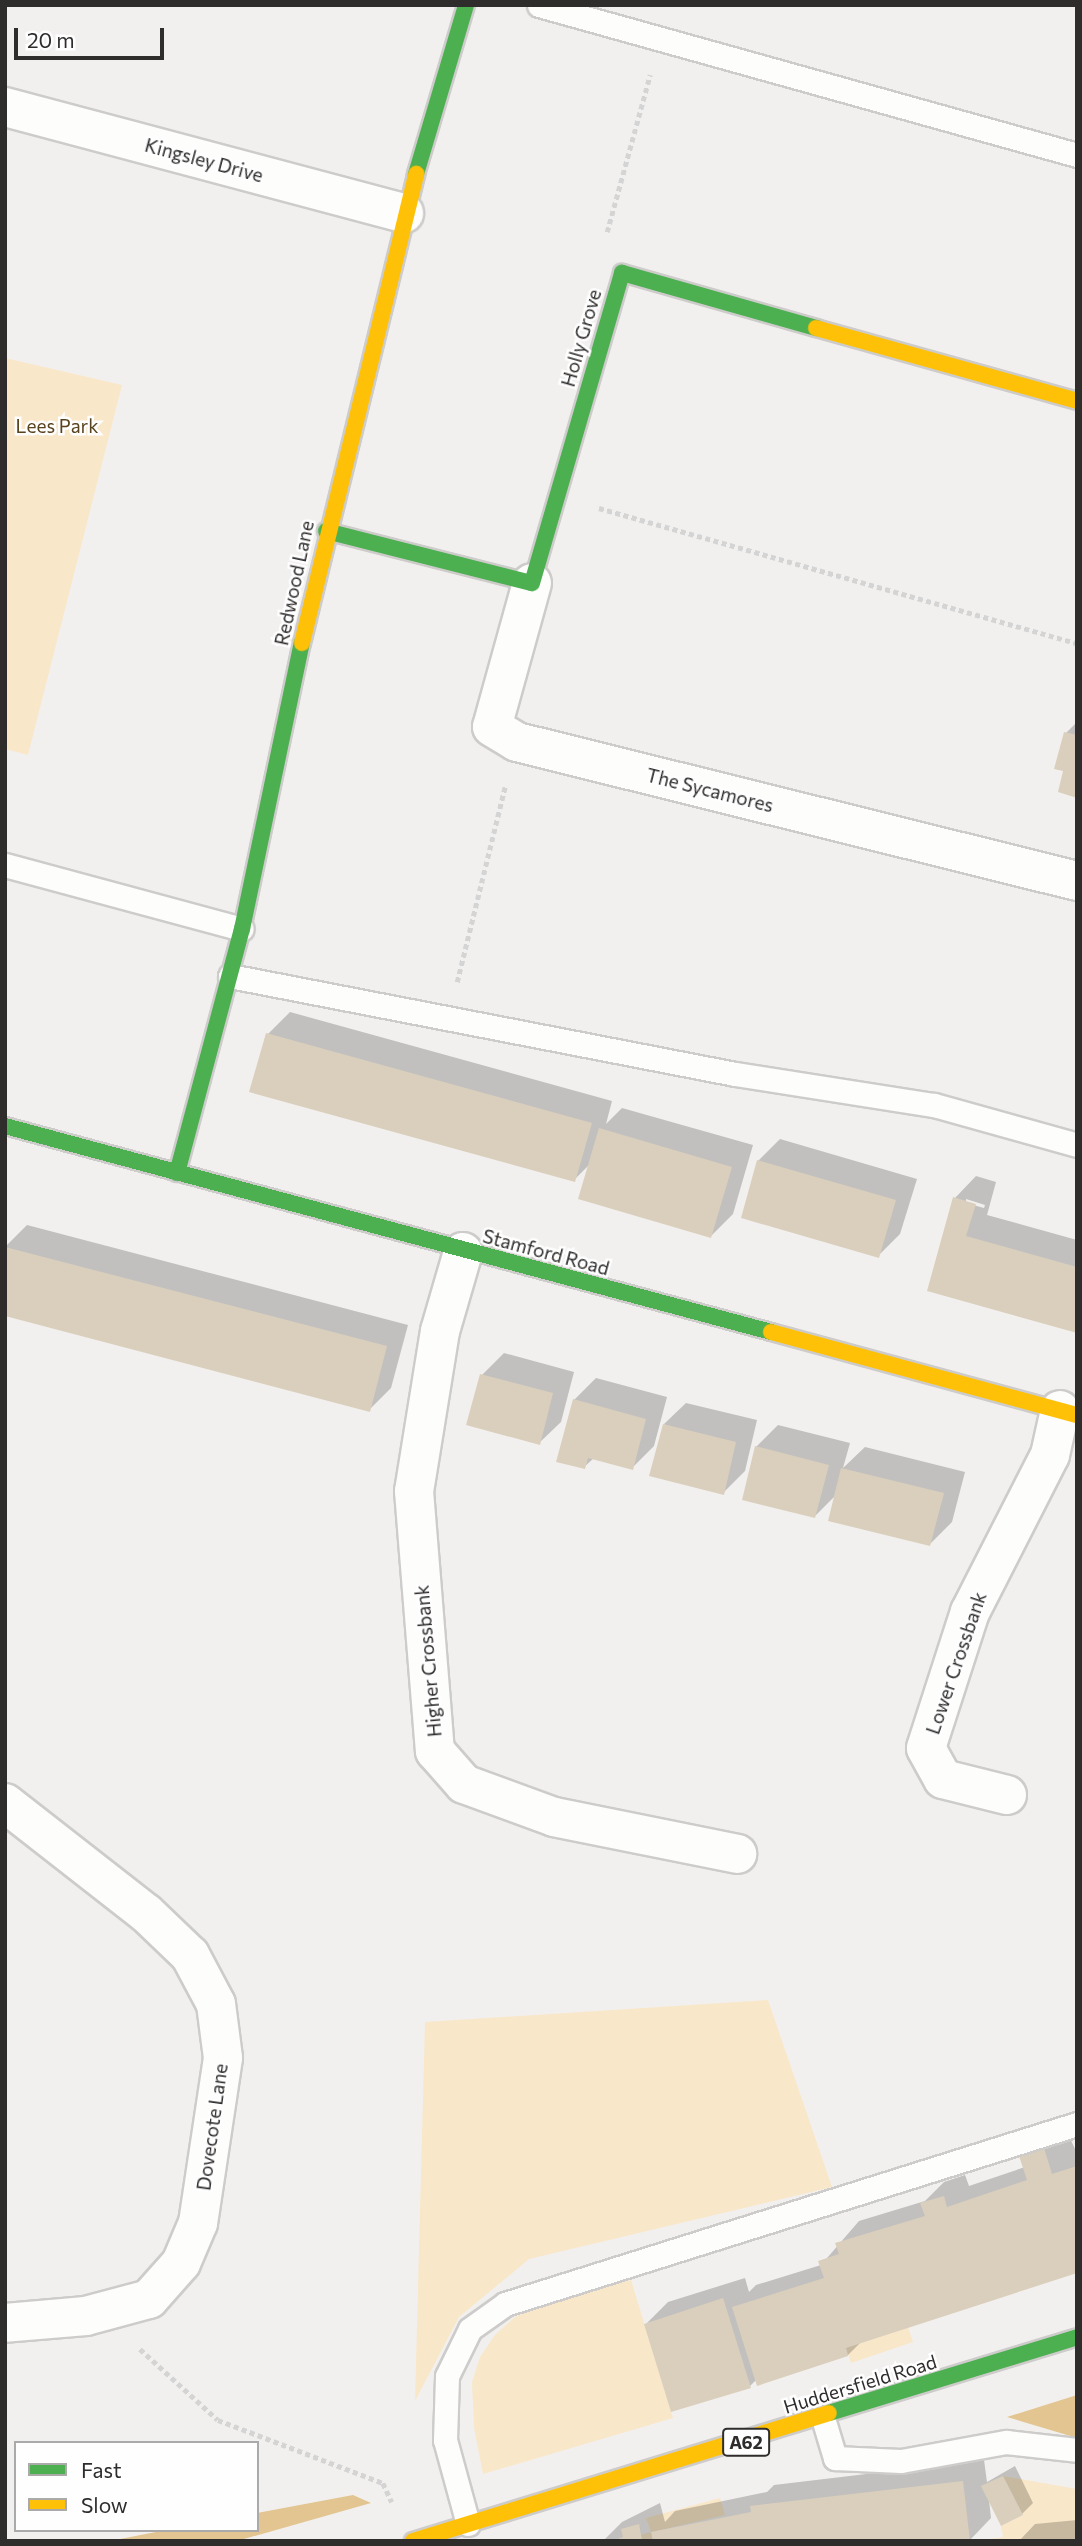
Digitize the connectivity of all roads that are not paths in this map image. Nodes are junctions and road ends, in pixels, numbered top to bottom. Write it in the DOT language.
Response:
graph roads {
  1 [pos="466,5"];
  2 [pos="539,5"];
  3 [pos="5,107"];
  4 [pos="1077,155"];
  5 [pos="404,213"];
  6 [pos="1077,401"];
  7 [pos="326,531"];
  8 [pos="532,583"];
  9 [pos="5,865"];
  10 [pos="1077,881"];
  11 [pos="242,929"];
  12 [pos="230,976"];
  13 [pos="5,1126"];
  14 [pos="1077,1145"];
  15 [pos="177,1173"];
  16 [pos="463,1252"];
  17 [pos="1069,1413"];
  18 [pos="1007,1795"];
  19 [pos="5,1803"];
  20 [pos="737,1854"];
  21 [pos="1077,2124"];
  22 [pos="5,2322"];
  23 [pos="1077,2337"];
  24 [pos="823,2418"];
  25 [pos="1077,2449"];
  26 [pos="468,2524"];
  27 [pos="413,2541"];
  1 -- 5 [label="street, Redwood Lane"];
  2 -- 4 [label="lane"];
  3 -- 5 [label="street, Kingsley Drive"];
  5 -- 7 [label="street, Redwood Lane"];
  6 -- 8 [label="street, Holly Grove"];
  7 -- 8 [label="street"];
  7 -- 11 [label="street, Redwood Lane"];
  8 -- 10 [label="street, The Sycamores"];
  9 -- 11 [label="lane"];
  11 -- 12 [label="street, Redwood Lane"];
  12 -- 14 [label="lane"];
  12 -- 15 [label="street, Redwood Lane"];
  13 -- 15 [label="street, Stamford Road"];
  15 -- 16 [label="street, Stamford Road"];
  16 -- 17 [label="street, Stamford Road"];
  16 -- 20 [label="street, Higher Crossbank"];
  17 -- 18 [label="street, Lower Crossbank"];
  19 -- 22 [label="street, Dovecote Lane"];
  21 -- 26 [label="lane"];
  23 -- 24 [label="street, Huddersfield Road / A62"];
  24 -- 25 [label="lane"];
  24 -- 26 [label="street, Huddersfield Road / A62"];
  26 -- 27 [label="street, Huddersfield Road / A62"];
}
